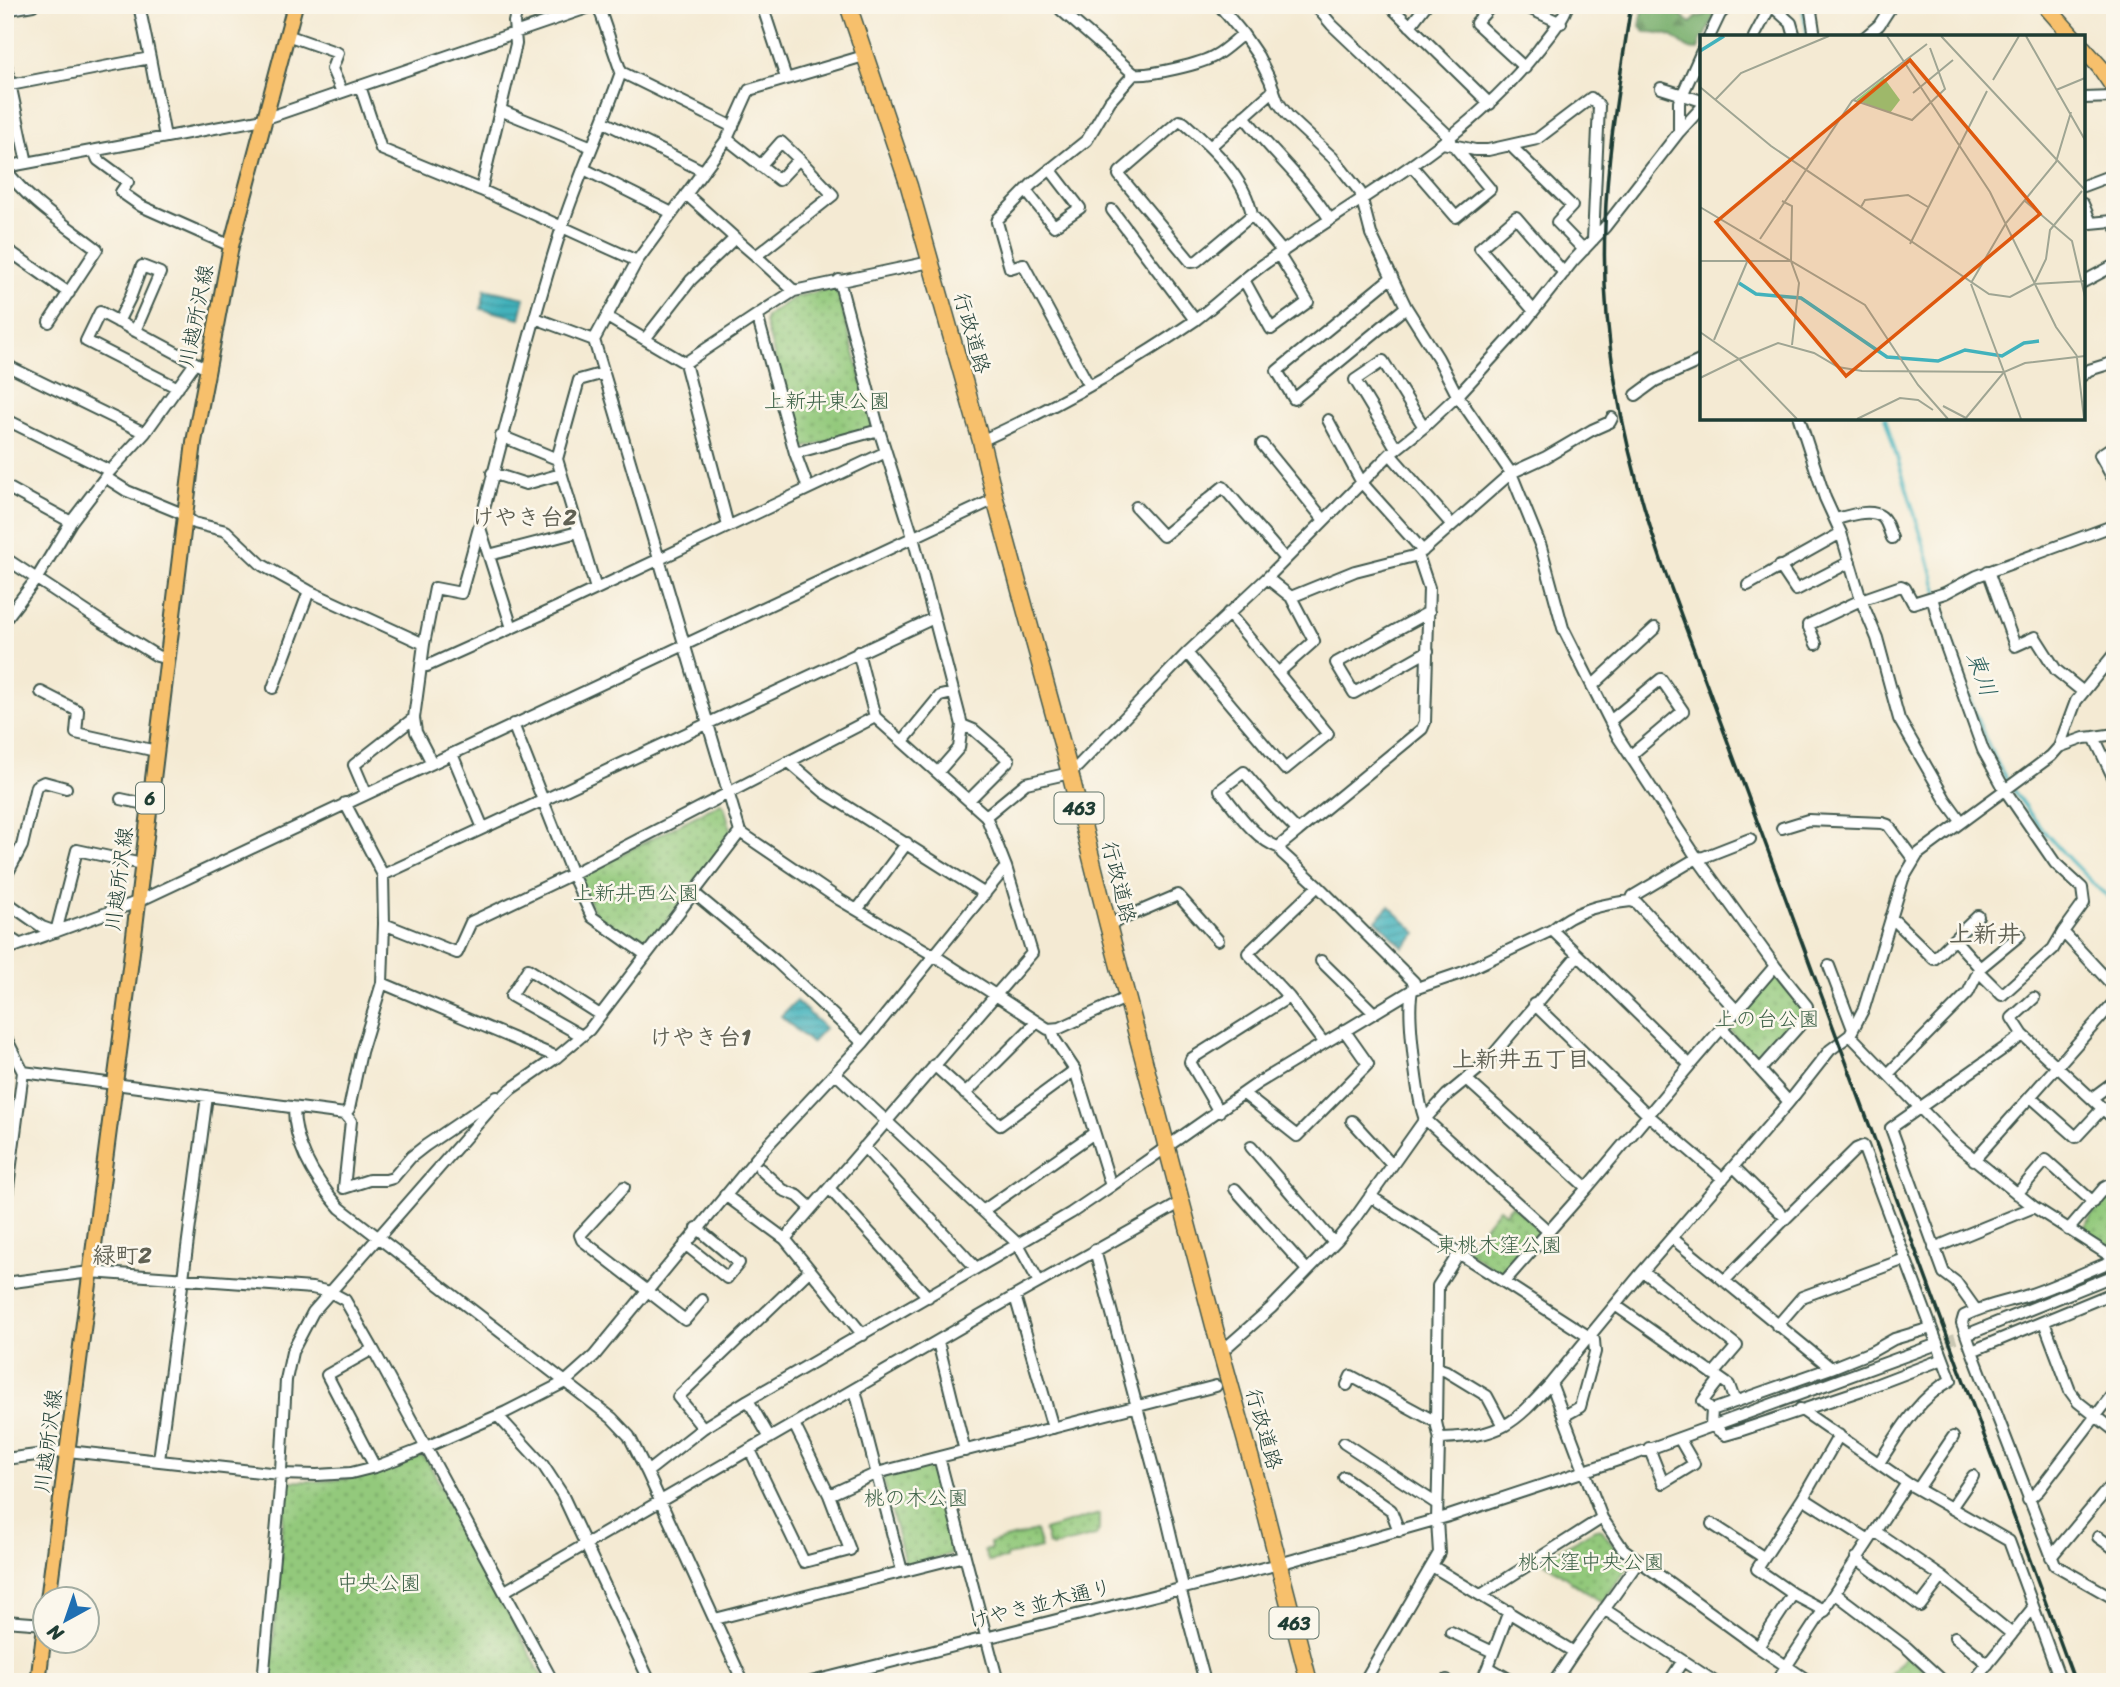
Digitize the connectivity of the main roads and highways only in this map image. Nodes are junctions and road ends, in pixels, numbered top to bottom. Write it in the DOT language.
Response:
graph roads {
  1 [pos="295,5"];
  2 [pos="848,5"];
  3 [pos="2045,5"];
  4 [pos="2071,35"];
  5 [pos="2085,50"];
  6 [pos="2115,89"];
  7 [pos="50,1586"];
  8 [pos="41,1656"];
  9 [pos="38,1682"];
  10 [pos="1309,1682"];
  1 -- 7 [label="main road, 川越所沢線 / 6"];
  2 -- 10 [label="highway, 行政道路 / 463"];
  3 -- 4 [label="highway"];
  5 -- 6 [label="highway"];
  8 -- 9 [label="main road"];
}
